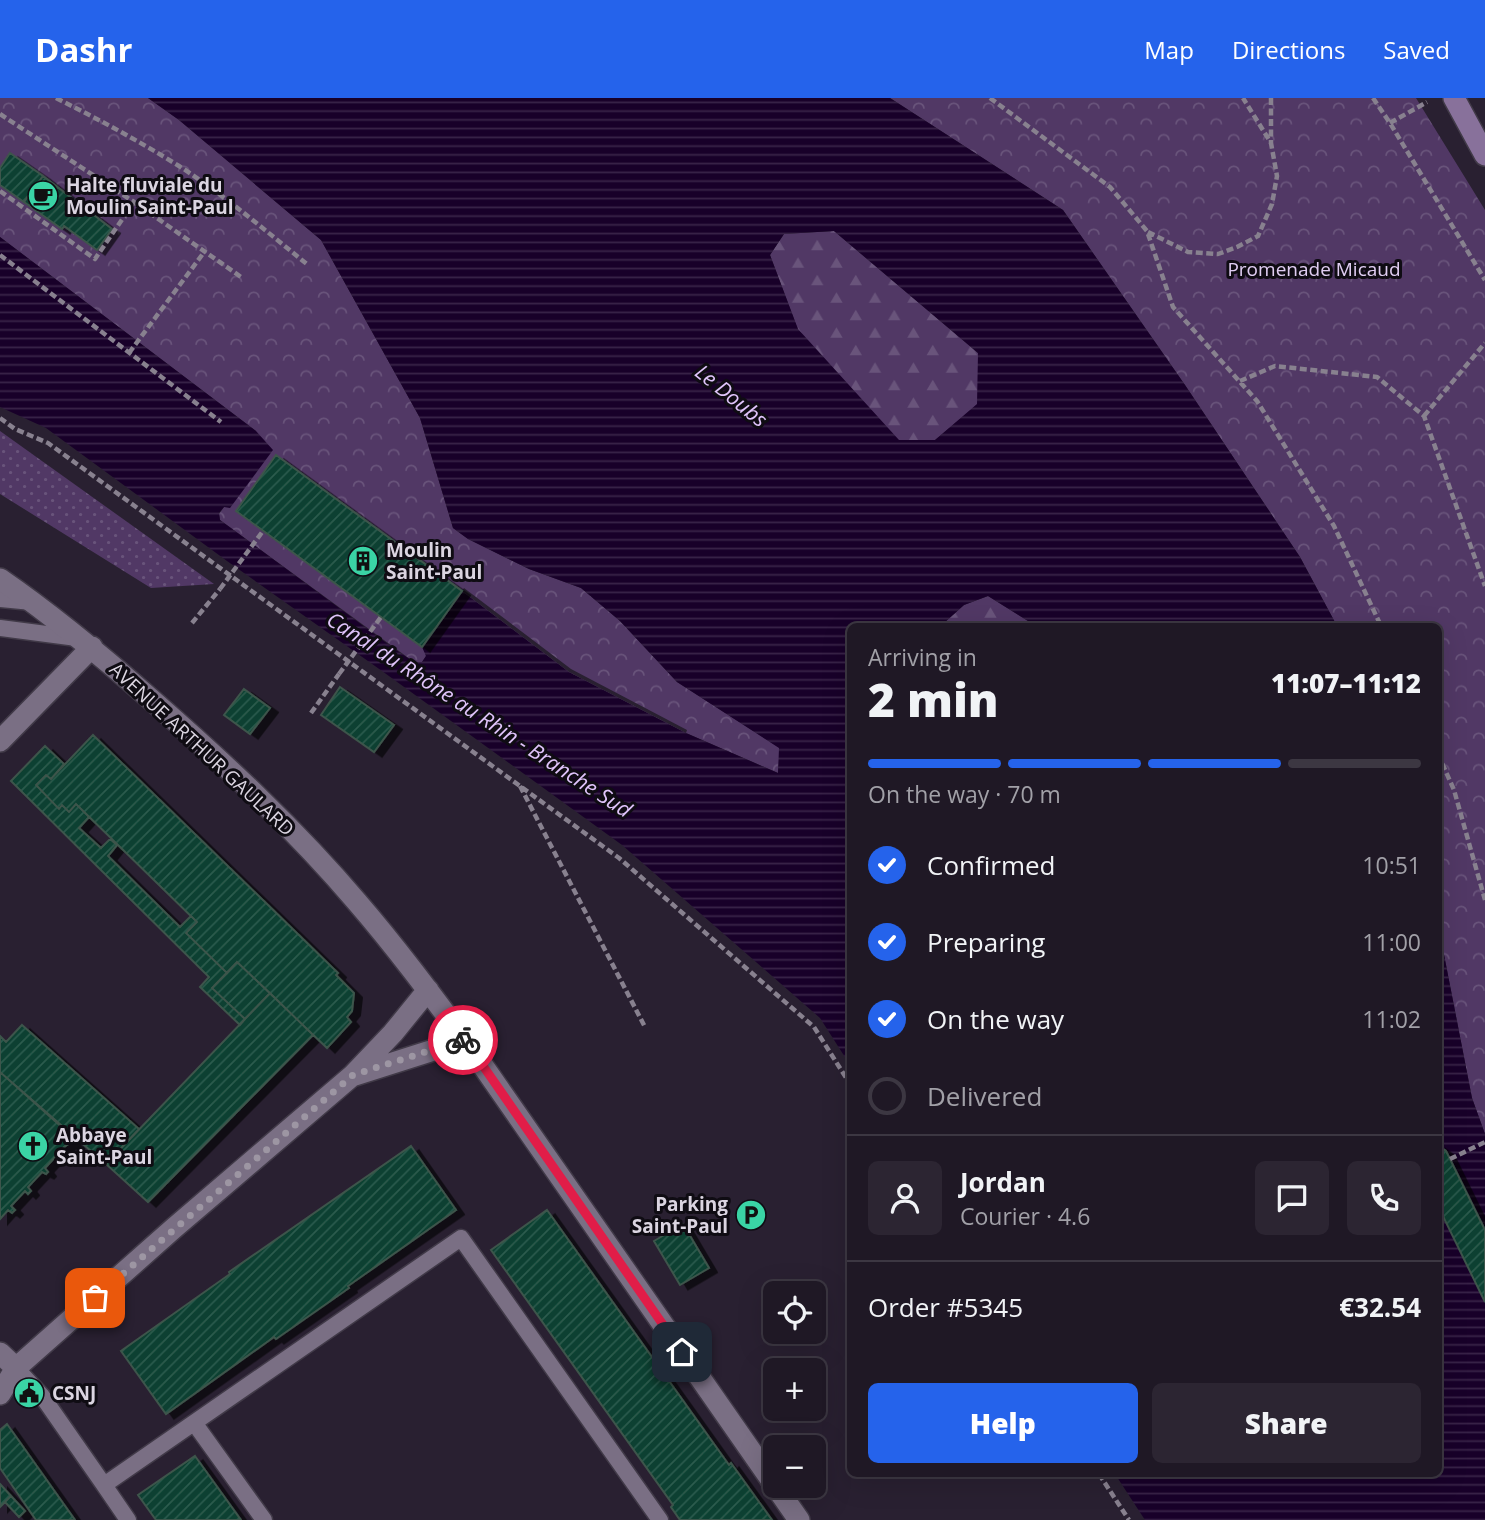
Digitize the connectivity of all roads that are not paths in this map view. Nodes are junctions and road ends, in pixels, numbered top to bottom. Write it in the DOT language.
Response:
graph roads {
  1 [pos="1454,98"];
  2 [pos="1485,155"];
  3 [pos="0,579"];
  4 [pos="0,598"];
  5 [pos="33,602"];
  6 [pos="0,628"];
  7 [pos="86,643"];
  8 [pos="0,741"];
  9 [pos="428,990"];
  10 [pos="465,1040"];
  11 [pos="353,1075"];
  12 [pos="0,1353"];
  13 [pos="16,1367"];
  14 [pos="0,1394"];
  15 [pos="195,1424"];
  16 [pos="104,1485"];
  17 [pos="128,1520"];
  18 [pos="264,1520"];
  19 [pos="660,1520"];
  20 [pos="799,1520"];
  1 -- 2 [label="main road"];
  3 -- 5 [label="street, AVENUE ARTHUR GAULARD"];
  4 -- 5 [label="lane"];
  5 -- 7 [label="street, AVENUE ARTHUR GAULARD"];
  6 -- 7 [label="lane"];
  7 -- 8 [label="street"];
  7 -- 9 [label="street, AVENUE ARTHUR GAULARD"];
  9 -- 10 [label="street, AVENUE ARTHUR GAULARD"];
  9 -- 11 [label="street"];
  10 -- 11 [label="street"];
  10 -- 20 [label="street, AVENUE ARTHUR GAULARD"];
  11 -- 13 [label="street"];
  12 -- 13 [label="street"];
  13 -- 14 [label="street"];
  13 -- 16 [label="lane"];
  15 -- 16 [label="lane"];
  15 -- 18 [label="lane"];
  15 -- 19 [label="lane"];
  16 -- 17 [label="lane"];
}
